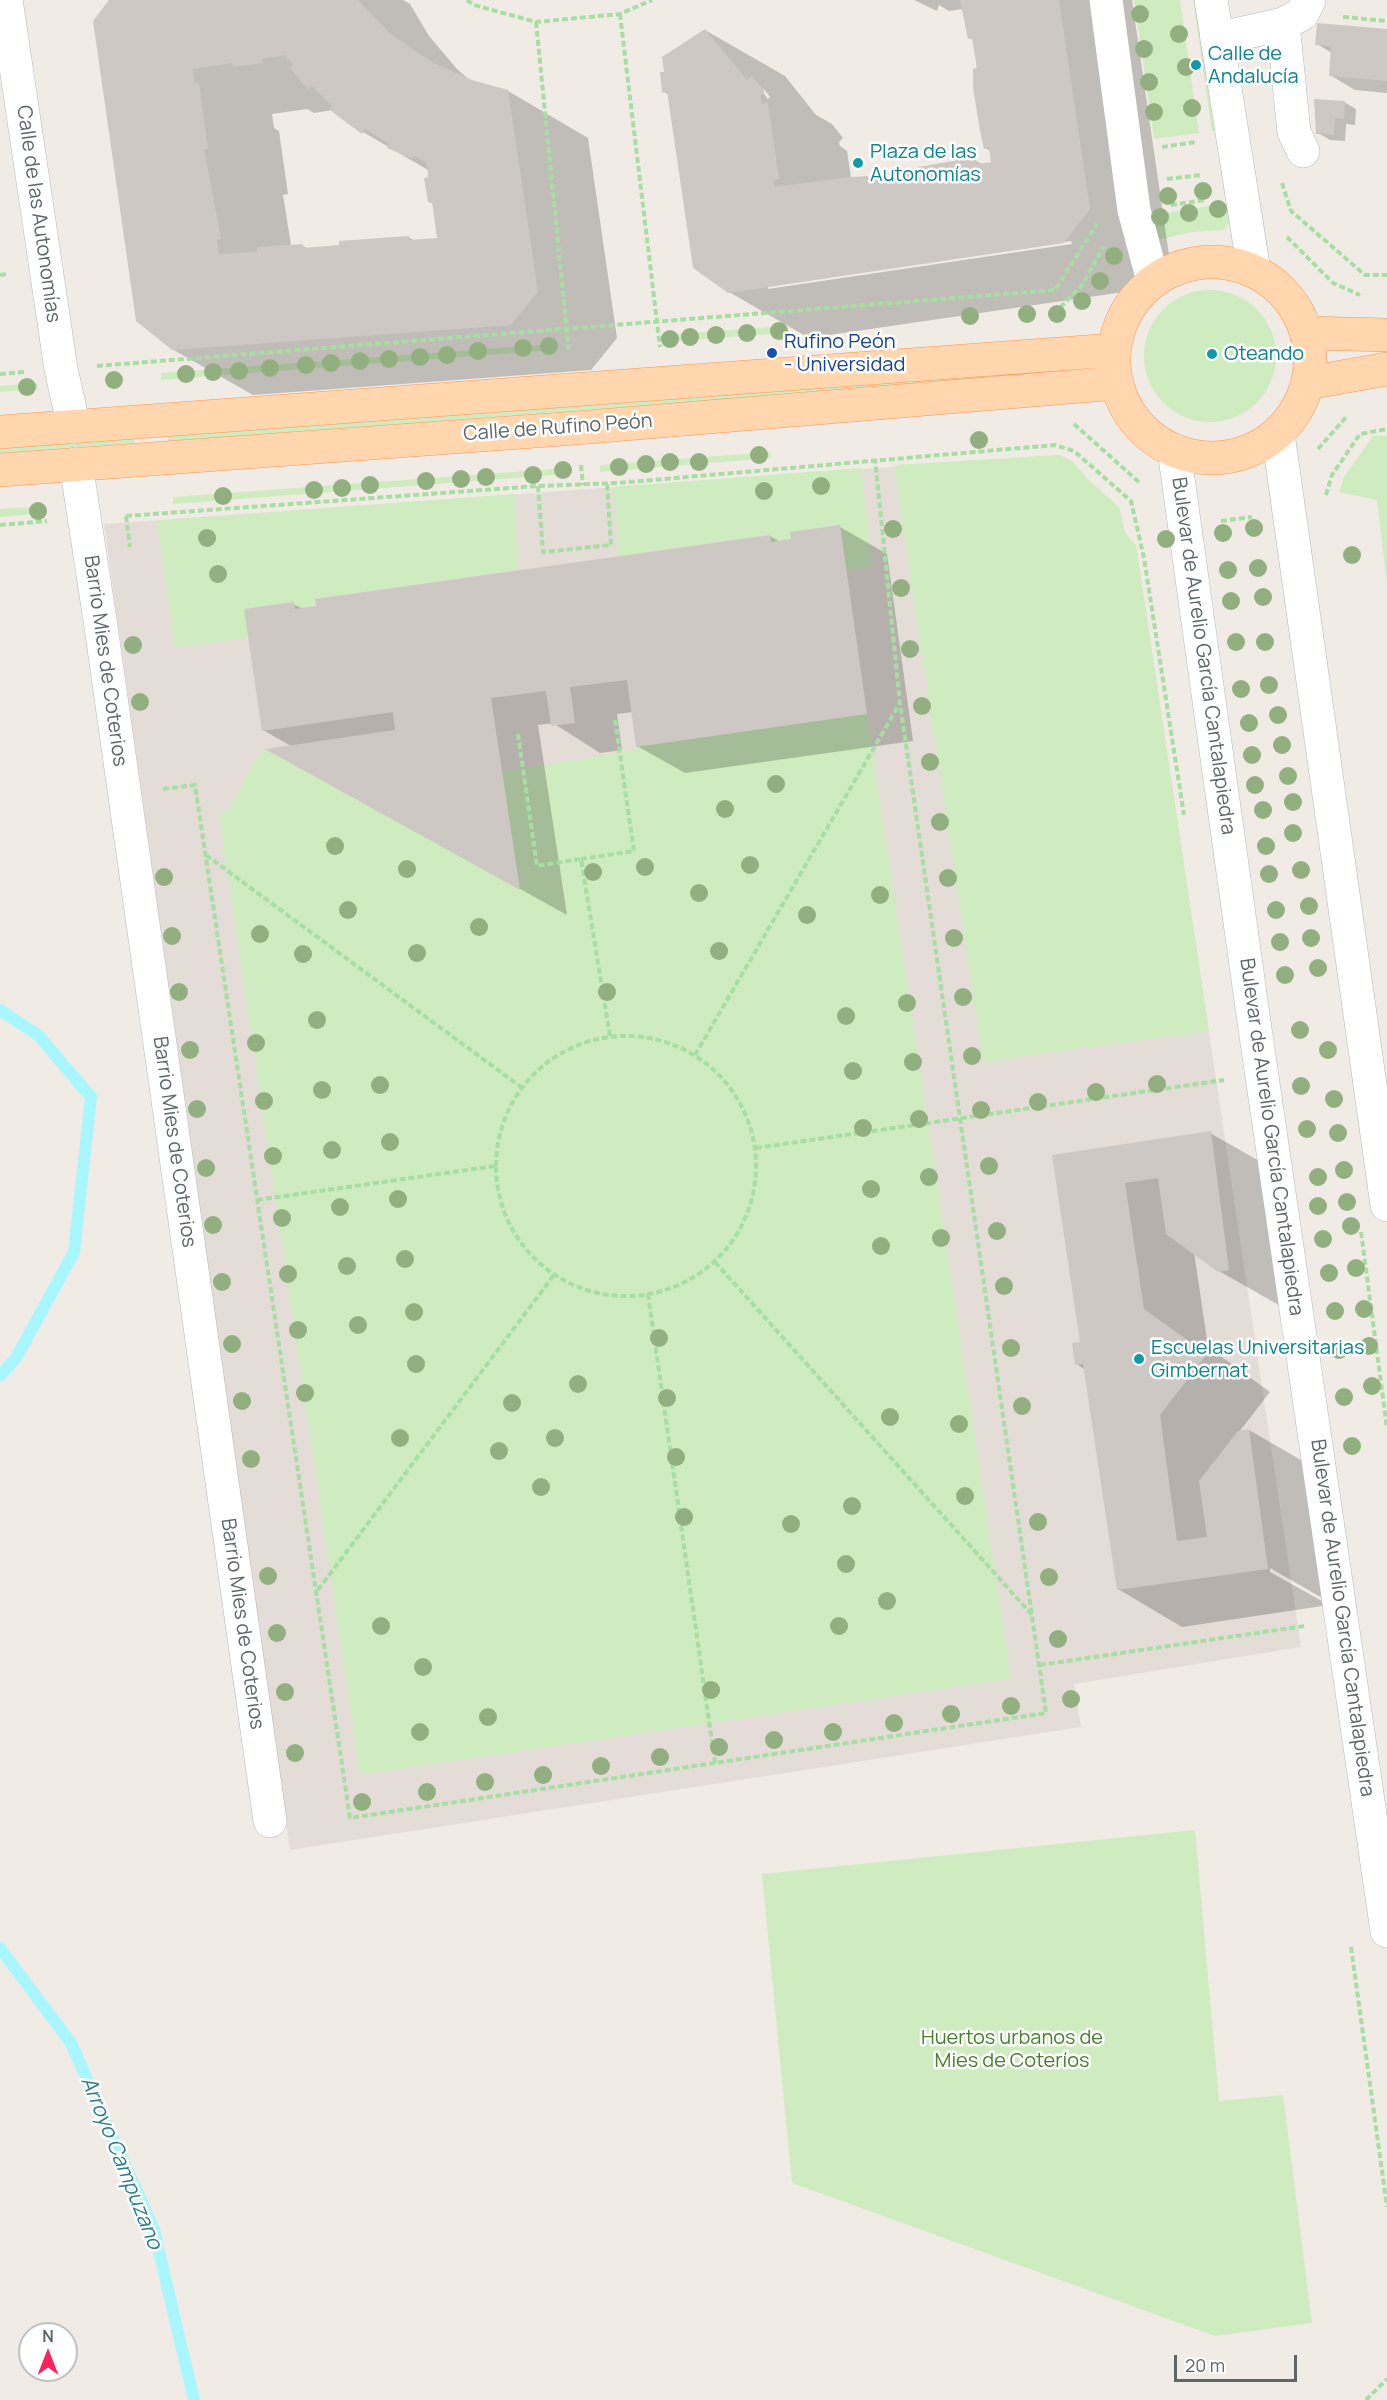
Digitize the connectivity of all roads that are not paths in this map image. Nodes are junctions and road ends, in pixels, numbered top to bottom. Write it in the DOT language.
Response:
graph roads {
  1 [pos="6,0"];
  2 [pos="1106,0"];
  3 [pos="1211,0"];
  4 [pos="1298,12"];
  5 [pos="1217,39"];
  6 [pos="1303,151"];
  7 [pos="1254,271"];
  8 [pos="1153,281"];
  9 [pos="1308,333"];
  10 [pos="1387,335"];
  11 [pos="1114,350"];
  12 [pos="1387,369"];
  13 [pos="1116,383"];
  14 [pos="1308,383"];
  15 [pos="74,427"];
  16 [pos="0,432"];
  17 [pos="1278,434"];
  18 [pos="1174,450"];
  19 [pos="76,464"];
  20 [pos="0,470"];
  21 [pos="1387,1204"];
  22 [pos="270,1821"];
  23 [pos="1387,1931"];
  1 -- 15 [label="main road, Calle de las Autonomías"];
  2 -- 8 [label="main road"];
  3 -- 5 [label="main road"];
  4 -- 5 [label="main road"];
  4 -- 6 [label="main road"];
  5 -- 7 [label="main road"];
  7 -- 8 [label="main road"];
  7 -- 9 [label="main road"];
  8 -- 11 [label="main road"];
  9 -- 10 [label="main road"];
  9 -- 14 [label="main road"];
  11 -- 13 [label="main road"];
  11 -- 15 [label="main road, Calle de Rufino Peón"];
  12 -- 14 [label="main road"];
  13 -- 18 [label="main road"];
  13 -- 19 [label="main road, Calle de Rufino Peón"];
  14 -- 17 [label="main road"];
  15 -- 16 [label="main road, Calle de Rufino Peón"];
  17 -- 18 [label="main road"];
  17 -- 21 [label="main road"];
  18 -- 23 [label="main road, Bulevar de Aurelio García Cantalapiedra"];
  19 -- 20 [label="main road, Calle de Rufino Peón"];
  19 -- 22 [label="main road, Barrio Mies de Coterios"];
}
